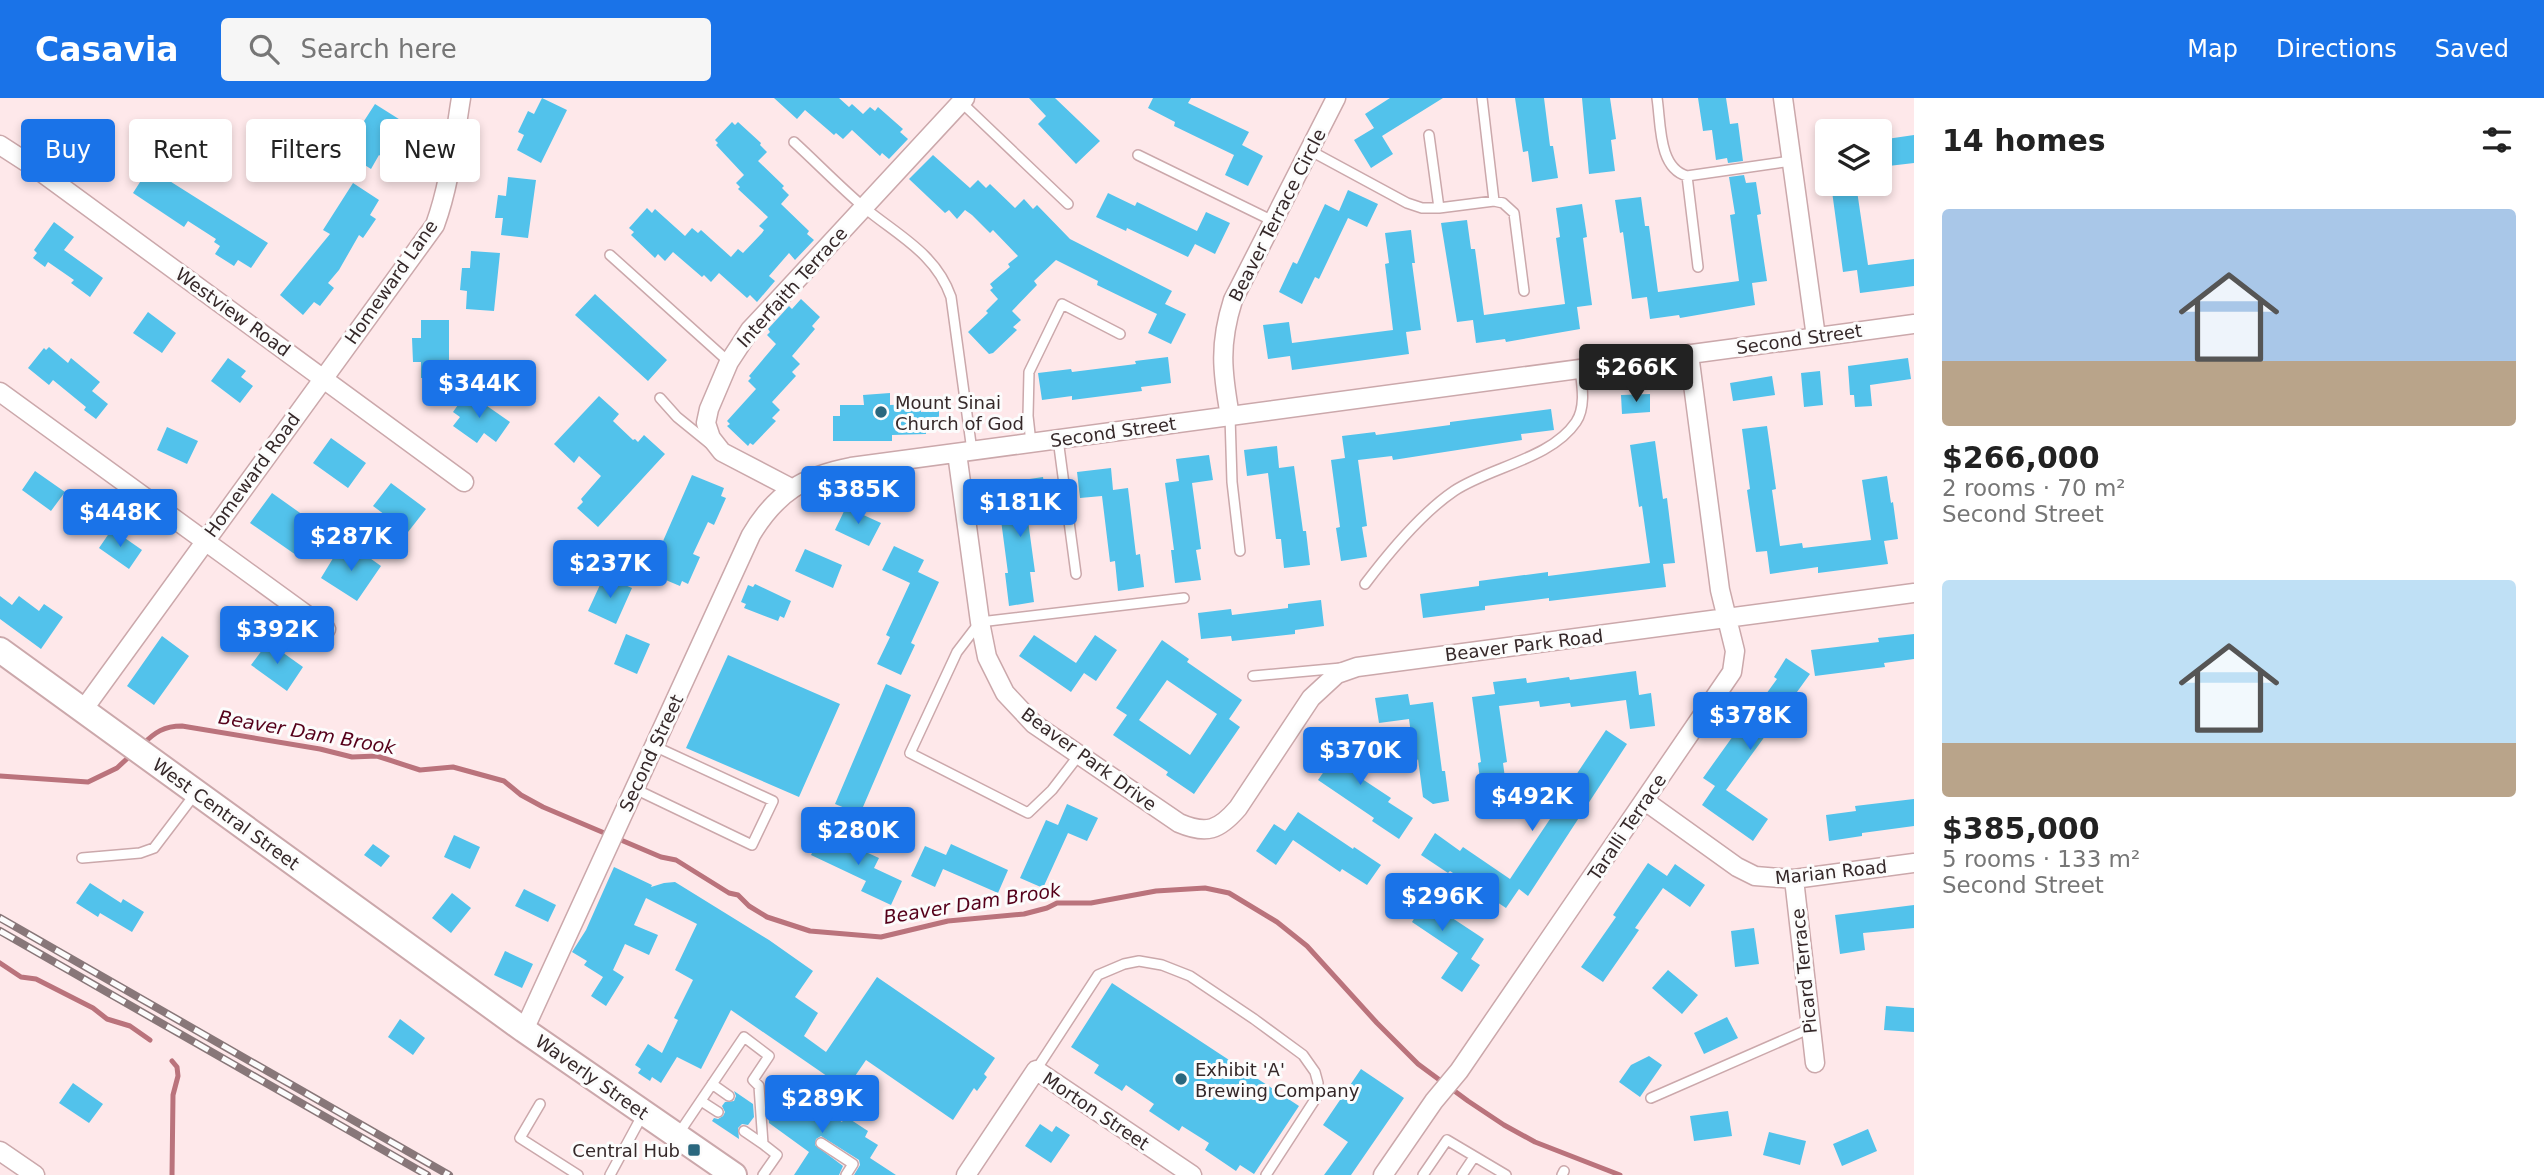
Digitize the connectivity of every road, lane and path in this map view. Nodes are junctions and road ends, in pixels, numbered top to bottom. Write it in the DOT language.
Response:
graph roads {
  1 [pos="461,98"];
  2 [pos="1336,98"];
  3 [pos="1482,98"];
  4 [pos="1657,98"];
  5 [pos="1783,98"];
  6 [pos="963,100"];
  7 [pos="1429,135"];
  8 [pos="794,142"];
  9 [pos="0,145"];
  10 [pos="1309,150"];
  11 [pos="1138,155"];
  12 [pos="1791,161"];
  13 [pos="1687,176"];
  14 [pos="1494,201"];
  15 [pos="1068,204"];
  16 [pos="864,207"];
  17 [pos="1438,208"];
  18 [pos="1273,221"];
  19 [pos="610,255"];
  20 [pos="1698,267"];
  21 [pos="1524,291"];
  22 [pos="1914,324"];
  23 [pos="1120,334"];
  24 [pos="1815,337"];
  25 [pos="1689,354"];
  26 [pos="729,362"];
  27 [pos="1580,369"];
  28 [pos="323,377"];
  29 [pos="0,393"];
  30 [pos="660,398"];
  31 [pos="1230,416"];
  32 [pos="1058,439"];
  33 [pos="1031,443"];
  34 [pos="722,452"];
  35 [pos="964,452"];
  36 [pos="464,482"];
  37 [pos="792,488"];
  38 [pos="205,541"];
  39 [pos="1240,551"];
  40 [pos="1076,574"];
  41 [pos="1364,584"];
  42 [pos="1914,593"];
  43 [pos="1184,598"];
  44 [pos="1728,618"];
  45 [pos="979,622"];
  46 [pos="326,629"];
  47 [pos="0,650"];
  48 [pos="1357,667"];
  49 [pos="1253,676"];
  50 [pos="83,710"];
  51 [pos="654,746"];
  52 [pos="1079,755"];
  53 [pos="635,789"];
  54 [pos="197,793"];
  55 [pos="1645,801"];
  56 [pos="1211,830"];
  57 [pos="82,858"];
  58 [pos="1914,863"];
  59 [pos="1794,879"];
  60 [pos="451,978"];
  61 [pos="1811,1027"];
  62 [pos="524,1030"];
  63 [pos="1815,1063"];
  64 [pos="1036,1070"];
  65 [pos="712,1084"];
  66 [pos="729,1096"];
  67 [pos="1651,1098"];
  68 [pos="701,1101"];
  69 [pos="540,1104"];
  70 [pos="643,1112"];
  71 [pos="718,1112"];
  72 [pos="744,1131"];
  73 [pos="677,1136"];
  74 [pos="821,1143"];
  75 [pos="763,1144"];
  76 [pos="0,1151"];
  77 [pos="1474,1157"];
  78 [pos="35,1175"];
  79 [pos="578,1175"];
  80 [pos="610,1175"];
  81 [pos="734,1175"];
  82 [pos="763,1175"];
  83 [pos="846,1175"];
  84 [pos="966,1175"];
  85 [pos="1192,1175"];
  86 [pos="1266,1175"];
  87 [pos="1383,1175"];
  88 [pos="1423,1175"];
  89 [pos="1462,1175"];
  90 [pos="1506,1175"];
  1 -- 28 [label="street, Homeward Lane"];
  2 -- 10 [label="street, Beaver Terrace Circle"];
  3 -- 14 [label="lane"];
  4 -- 13 [label="lane"];
  5 -- 12 [label="street"];
  6 -- 15 [label="lane"];
  6 -- 16 [label="street, Interfaith Terrace"];
  7 -- 17 [label="lane"];
  8 -- 16 [label="lane"];
  9 -- 28 [label="street, Westview Road"];
  10 -- 17 [label="lane"];
  10 -- 18 [label="street, Beaver Terrace Circle"];
  11 -- 18 [label="lane"];
  12 -- 13 [label="lane"];
  12 -- 24 [label="street"];
  13 -- 20 [label="lane"];
  14 -- 17 [label="lane"];
  14 -- 21 [label="lane"];
  16 -- 26 [label="street, Interfaith Terrace"];
  16 -- 35 [label="lane"];
  18 -- 31 [label="street, Beaver Terrace Circle"];
  19 -- 26 [label="lane"];
  22 -- 24 [label="street, Second Street"];
  23 -- 33 [label="lane"];
  24 -- 25 [label="street, Second Street"];
  25 -- 27 [label="street, Second Street"];
  25 -- 44 [label="street, Taralli Terrace"];
  26 -- 34 [label="street, Interfaith Terrace"];
  27 -- 31 [label="street, Second Street"];
  27 -- 41 [label="lane"];
  28 -- 36 [label="street, Westview Road"];
  28 -- 38 [label="street, Homeward Road"];
  29 -- 38 [label="street"];
  30 -- 34 [label="lane"];
  31 -- 32 [label="street, Second Street"];
  31 -- 39 [label="lane"];
  32 -- 33 [label="street, Second Street"];
  32 -- 40 [label="lane"];
  33 -- 35 [label="street, Second Street"];
  34 -- 37 [label="street"];
  35 -- 37 [label="street, Second Street"];
  35 -- 45 [label="street, Beaver Park Drive"];
  37 -- 51 [label="street, Second Street"];
  38 -- 46 [label="street"];
  38 -- 50 [label="street, Homeward Road"];
  42 -- 44 [label="street, Beaver Park Road"];
  43 -- 45 [label="lane"];
  44 -- 48 [label="street, Beaver Park Road"];
  44 -- 55 [label="street, Taralli Terrace"];
  45 -- 52 [label="street, Beaver Park Drive"];
  45 -- 52 [label="lane"];
  47 -- 50 [label="main road, West Central Street"];
  48 -- 49 [label="lane"];
  48 -- 56 [label="street, Beaver Park Road"];
  50 -- 54 [label="main road, West Central Street"];
  51 -- 53 [label="street, Second Street"];
  51 -- 53 [label="lane"];
  52 -- 56 [label="street, Beaver Park Drive"];
  53 -- 62 [label="street, Second Street"];
  54 -- 57 [label="lane"];
  54 -- 60 [label="main road, West Central Street"];
  55 -- 59 [label="street, Marian Road"];
  55 -- 87 [label="street, Taralli Terrace"];
  58 -- 59 [label="street, Marian Road"];
  59 -- 61 [label="street, Picard Terrace"];
  60 -- 62 [label="main road, Waverly Street"];
  61 -- 63 [label="street, Picard Terrace"];
  61 -- 67 [label="lane"];
  62 -- 70 [label="main road, Waverly Street"];
  64 -- 84 [label="street"];
  64 -- 85 [label="street, Morton Street"];
  64 -- 86 [label="lane"];
  65 -- 66 [label="lane"];
  65 -- 68 [label="lane"];
  65 -- 75 [label="lane"];
  68 -- 71 [label="lane"];
  68 -- 73 [label="lane"];
  69 -- 79 [label="lane"];
  70 -- 73 [label="main road, Waverly Street"];
  70 -- 80 [label="lane"];
  72 -- 75 [label="lane"];
  73 -- 81 [label="main road, Waverly Street"];
  74 -- 83 [label="lane"];
  75 -- 82 [label="lane"];
  76 -- 78 [label="street"];
  77 -- 88 [label="lane"];
  77 -- 89 [label="lane"];
  77 -- 90 [label="lane"];
}
